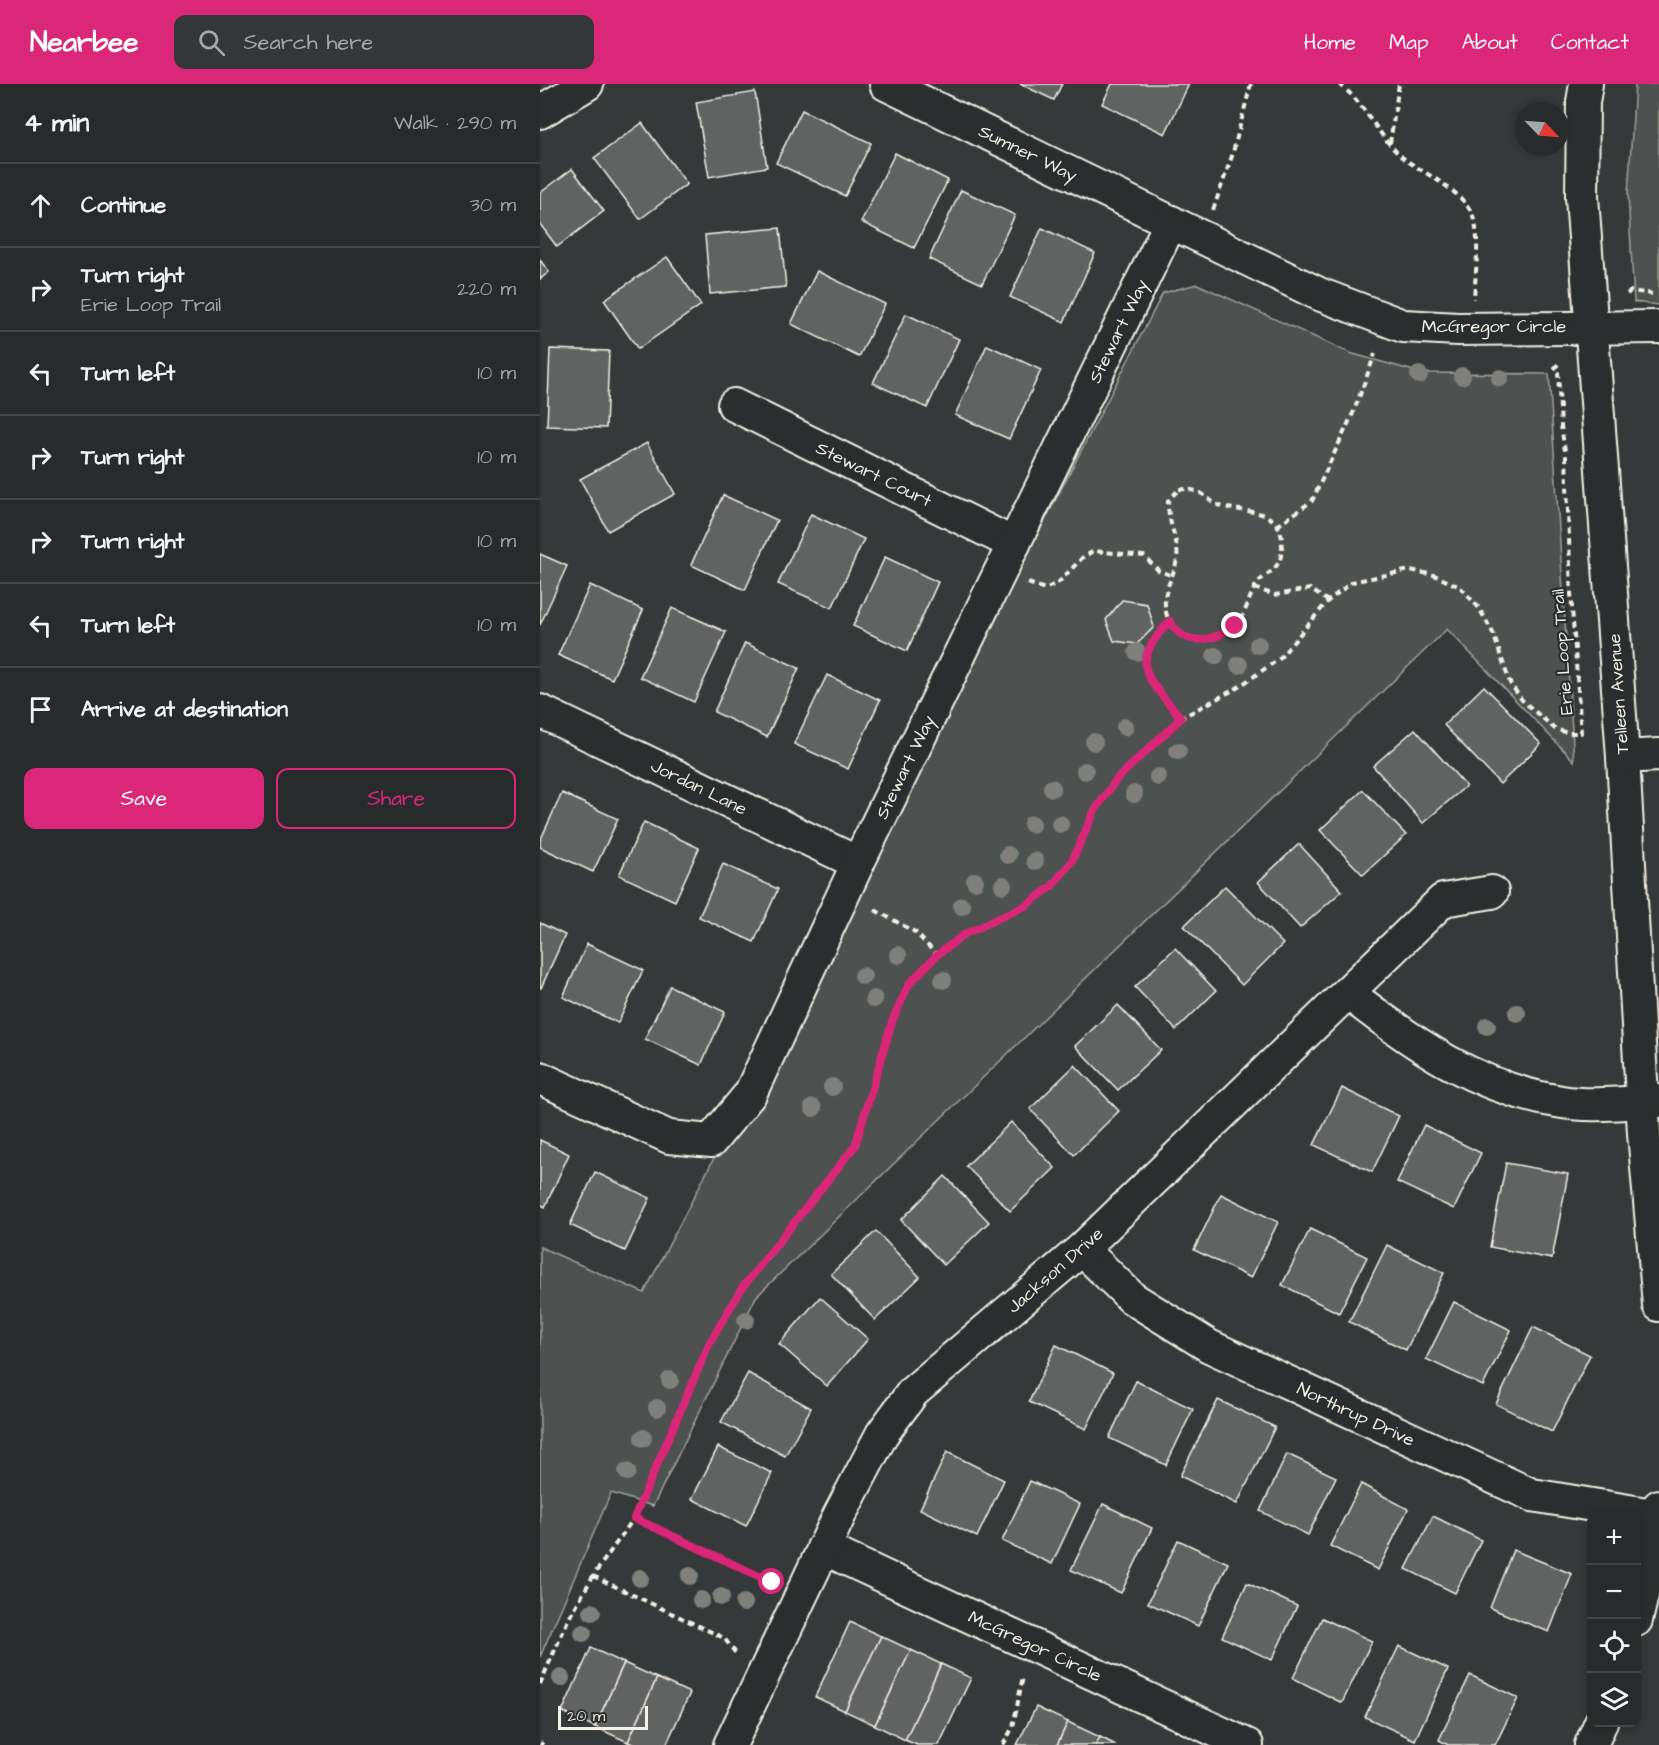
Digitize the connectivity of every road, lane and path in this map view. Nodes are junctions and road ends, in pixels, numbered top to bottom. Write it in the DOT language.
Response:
graph roads {
  1 [pos="587,84"];
  2 [pos="1251,84"];
  3 [pos="1339,84"];
  4 [pos="1400,84"];
  5 [pos="1586,84"];
  6 [pos="900,87"];
  7 [pos="540,112"];
  8 [pos="1390,144"];
  9 [pos="1213,210"];
  10 [pos="1171,222"];
  11 [pos="1627,294"];
  12 [pos="1659,295"];
  13 [pos="1474,299"];
  14 [pos="1592,326"];
  15 [pos="1659,327"];
  16 [pos="1375,354"];
  17 [pos="1560,362"];
  18 [pos="734,405"];
  19 [pos="1277,526"];
  20 [pos="1014,544"];
  21 [pos="1171,575"];
  22 [pos="1024,582"];
  23 [pos="1254,588"];
  24 [pos="1328,601"];
  25 [pos="1170,621"];
  26 [pos="540,711"];
  27 [pos="1181,718"];
  28 [pos="1659,755"];
  29 [pos="1623,757"];
  30 [pos="858,863"];
  31 [pos="1492,892"];
  32 [pos="875,910"];
  33 [pos="937,955"];
  34 [pos="1348,993"];
  35 [pos="540,1078"];
  36 [pos="1651,1101"];
  37 [pos="1082,1249"];
  38 [pos="1659,1305"];
  39 [pos="1659,1512"];
  40 [pos="634,1518"];
  41 [pos="823,1548"];
  42 [pos="593,1576"];
  43 [pos="772,1582"];
  44 [pos="1636,1619"];
  45 [pos="738,1656"];
  46 [pos="1023,1676"];
  47 [pos="540,1684"];
  48 [pos="1599,1727"];
  49 [pos="730,1745"];
  50 [pos="1003,1745"];
  51 [pos="1247,1745"];
  52 [pos="1591,1745"];
  1 -- 7 [label="street"];
  2 -- 9 [label="path"];
  3 -- 8 [label="path"];
  4 -- 8 [label="path"];
  5 -- 14 [label="street, Telleen Avenue"];
  6 -- 10 [label="street, Sumner Way"];
  8 -- 13 [label="path"];
  10 -- 14 [label="street, McGregor Circle"];
  10 -- 20 [label="street, Stewart Way"];
  11 -- 12 [label="path"];
  14 -- 15 [label="street, McGregor Circle"];
  14 -- 29 [label="street, Telleen Avenue"];
  16 -- 19 [label="path"];
  17 -- 24 [label="path, Erie Loop Trail"];
  18 -- 20 [label="street, Stewart Court"];
  19 -- 21 [label="path"];
  19 -- 23 [label="path"];
  20 -- 30 [label="street, Stewart Way"];
  21 -- 22 [label="path"];
  21 -- 25 [label="path"];
  23 -- 24 [label="path"];
  23 -- 25 [label="path"];
  24 -- 27 [label="path, Erie Loop Trail"];
  25 -- 27 [label="path"];
  26 -- 30 [label="street, Jordan Lane"];
  27 -- 33 [label="path, Erie Loop Trail"];
  28 -- 29 [label="street"];
  29 -- 36 [label="street, Telleen Avenue"];
  30 -- 35 [label="street, Stewart Way"];
  31 -- 34 [label="street, Jackson Drive"];
  32 -- 33 [label="path"];
  33 -- 40 [label="path, Erie Loop Trail"];
  34 -- 36 [label="street"];
  34 -- 37 [label="street, Jackson Drive"];
  36 -- 38 [label="street, Telleen Avenue"];
  37 -- 39 [label="street, Northrup Drive"];
  37 -- 41 [label="street, Jackson Drive"];
  39 -- 44 [label="street"];
  40 -- 42 [label="path, Erie Loop Trail"];
  40 -- 43 [label="path"];
  41 -- 49 [label="street, Jackson Drive"];
  41 -- 51 [label="street, McGregor Circle"];
  42 -- 45 [label="path"];
  42 -- 47 [label="path, Erie Loop Trail"];
  46 -- 50 [label="path"];
  48 -- 52 [label="street"];
}
